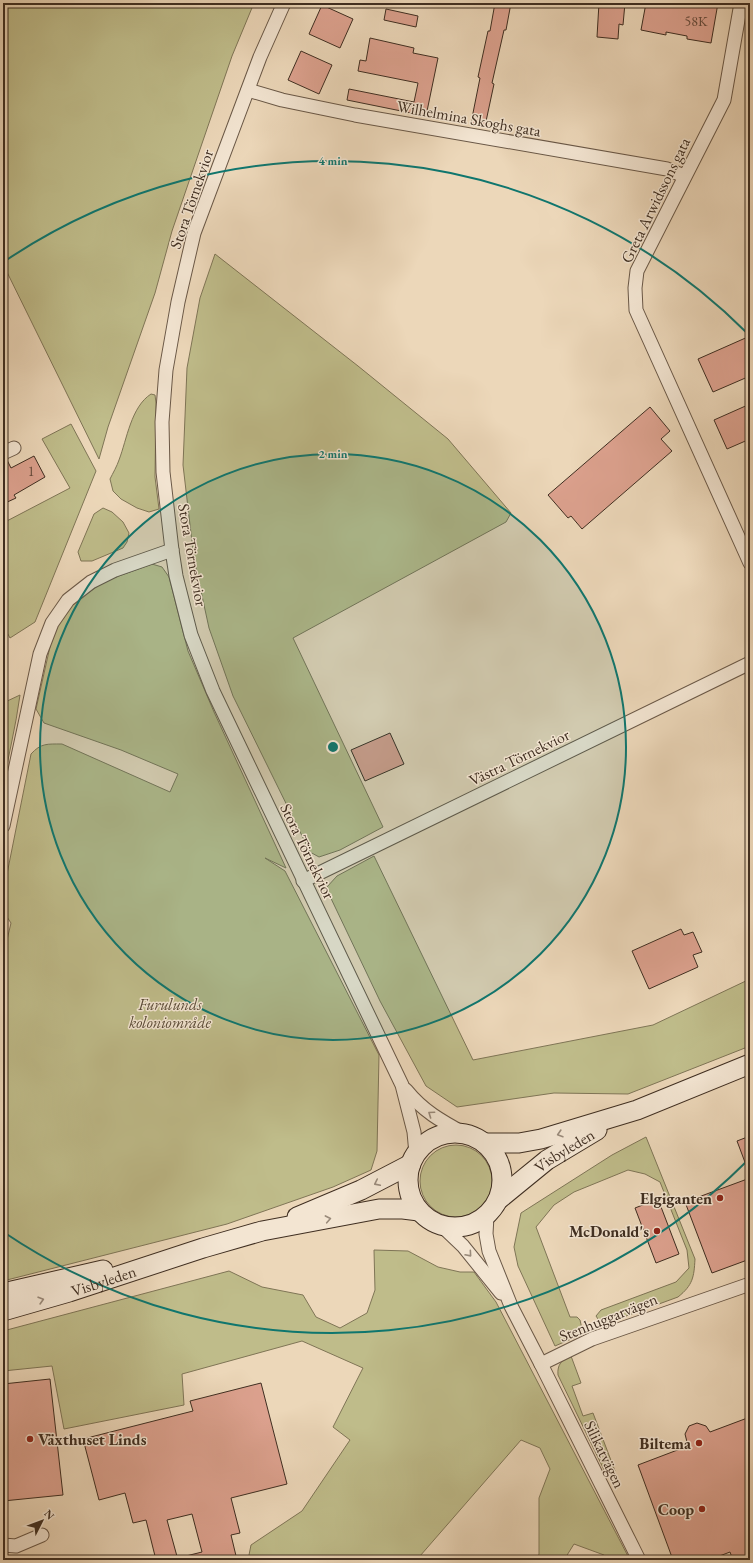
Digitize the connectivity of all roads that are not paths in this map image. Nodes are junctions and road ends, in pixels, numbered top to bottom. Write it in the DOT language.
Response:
graph roads {
  1 [pos="284,3"];
  2 [pos="741,3"];
  3 [pos="248,90"];
  4 [pos="684,176"];
  5 [pos="172,550"];
  6 [pos="750,563"];
  7 [pos="750,662"];
  8 [pos="3,826"];
  9 [pos="303,881"];
  10 [pos="750,1064"];
  11 [pos="402,1085"];
  12 [pos="637,1110"];
  13 [pos="465,1134"];
  14 [pos="484,1143"];
  15 [pos="414,1159"];
  16 [pos="498,1200"];
  17 [pos="419,1211"];
  18 [pos="486,1216"];
  19 [pos="442,1226"];
  20 [pos="262,1231"];
  21 [pos="204,1248"];
  22 [pos="750,1284"];
  23 [pos="3,1293"];
  24 [pos="511,1306"];
  25 [pos="3,1311"];
  26 [pos="541,1364"];
  27 [pos="42,1534"];
  28 [pos="3,1545"];
  29 [pos="638,1560"];
  1 -- 3 [label="street, Stora Törnekvior"];
  2 -- 4 [label="street, Greta Arwidssons gata"];
  3 -- 4 [label="street, Wilhelmina Skoghs gata"];
  3 -- 5 [label="street, Stora Törnekvior"];
  4 -- 6 [label="street, Greta Arwidssons gata"];
  5 -- 8 [label="street"];
  5 -- 9 [label="street, Stora Törnekvior"];
  7 -- 9 [label="street, Västra Törnekvior"];
  9 -- 11 [label="street, Stora Törnekvior"];
  10 -- 12 [label="main road, Visbyleden"];
  13 -- 11 [label="street, one-way"];
  11 -- 15 [label="street"];
  12 -- 14 [label="main road, Visbyleden, one-way"];
  12 -- 16 [label="main road, Visbyleden"];
  13 -- 14 [label="main road"];
  13 -- 15 [label="main road"];
  14 -- 16 [label="main road"];
  15 -- 17 [label="main road"];
  15 -- 20 [label="main road, Visbyleden, one-way"];
  16 -- 18 [label="main road"];
  17 -- 19 [label="main road"];
  20 -- 17 [label="main road, Visbyleden, one-way"];
  18 -- 19 [label="main road"];
  18 -- 24 [label="street"];
  19 -- 24 [label="street, one-way"];
  20 -- 21 [label="main road, Visbyleden"];
  21 -- 23 [label="main road, Visbyleden"];
  25 -- 21 [label="main road, Visbyleden, one-way"];
  22 -- 26 [label="street, Stenhuggarvägen"];
  24 -- 26 [label="street"];
  26 -- 29 [label="street, Silikatvägen"];
  27 -- 28 [label="street"];
}
